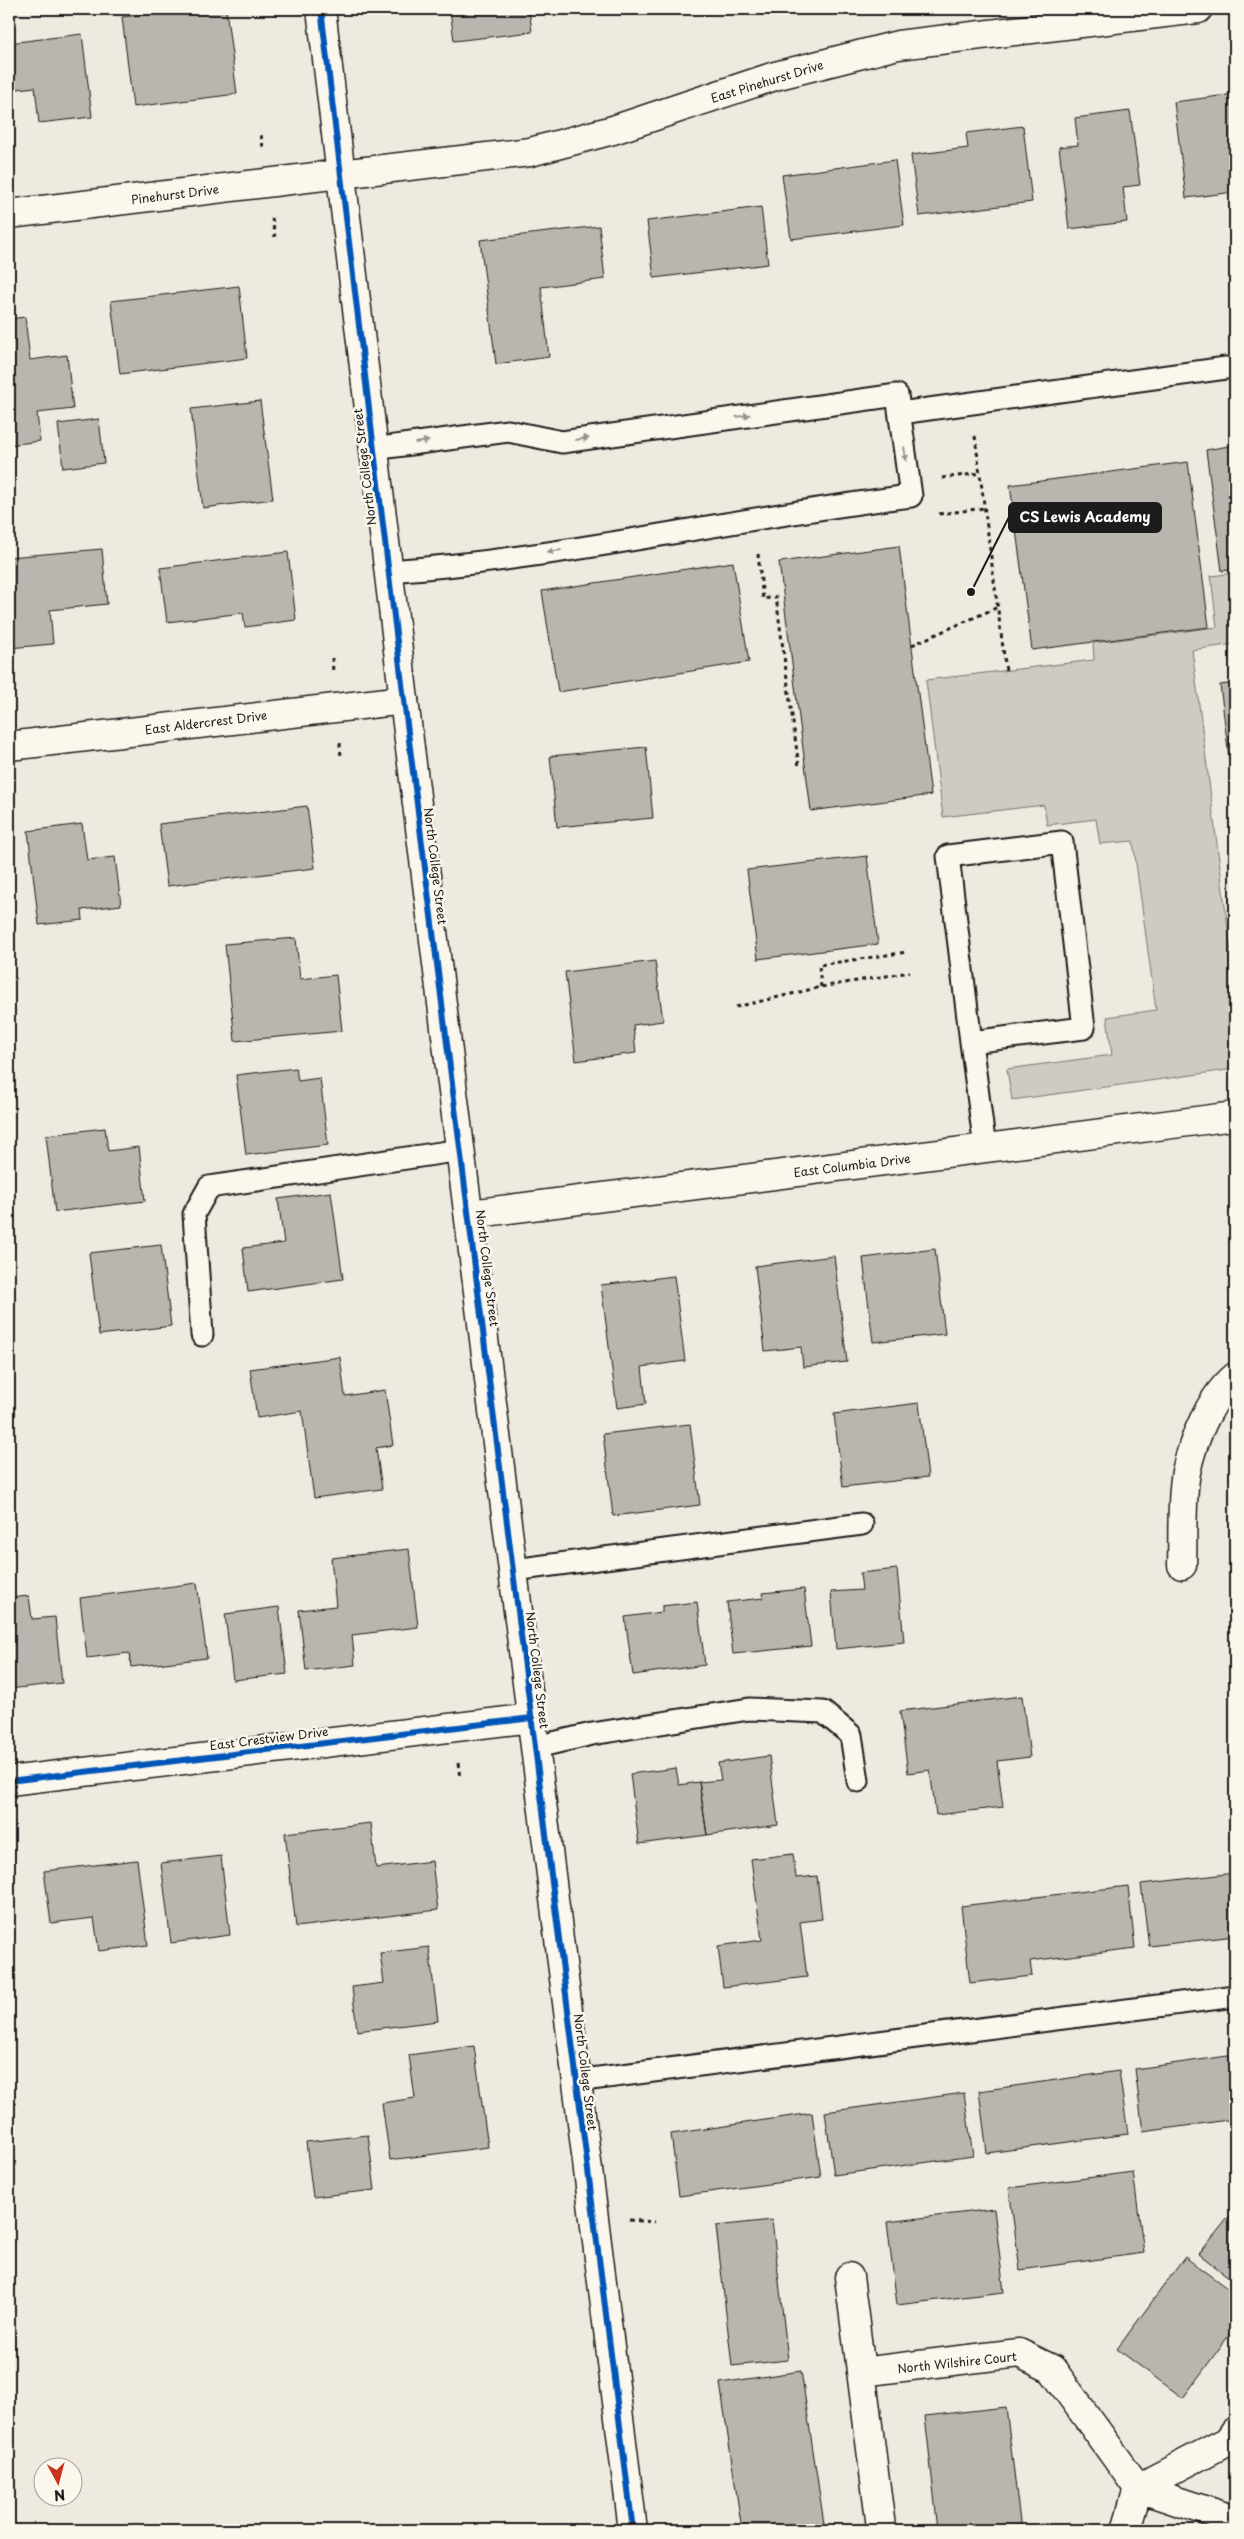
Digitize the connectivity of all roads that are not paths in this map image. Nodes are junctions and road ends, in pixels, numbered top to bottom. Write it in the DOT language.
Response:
graph roads {
  1 [pos="321,9"];
  2 [pos="1198,9"];
  3 [pos="340,174"];
  4 [pos="9,214"];
  5 [pos="1226,368"];
  6 [pos="900,413"];
  7 [pos="373,449"];
  8 [pos="388,571"];
  9 [pos="404,700"];
  10 [pos="9,746"];
  11 [pos="970,1042"];
  12 [pos="1235,1116"];
  13 [pos="985,1148"];
  14 [pos="461,1150"];
  15 [pos="470,1214"];
  16 [pos="202,1335"];
  17 [pos="1235,1376"];
  18 [pos="862,1524"];
  19 [pos="1182,1565"];
  20 [pos="514,1570"];
  21 [pos="532,1718"];
  22 [pos="536,1747"];
  23 [pos="9,1781"];
  24 [pos="858,1781"];
  25 [pos="1235,1996"];
  26 [pos="576,2081"];
  27 [pos="849,2277"];
  28 [pos="861,2372"];
  29 [pos="1235,2431"];
  30 [pos="1138,2488"];
  31 [pos="1235,2523"];
  32 [pos="881,2527"];
  33 [pos="633,2530"];
  34 [pos="1126,2530"];
  1 -- 3 [label="street, North College Street"];
  2 -- 3 [label="street, East Pinehurst Drive"];
  3 -- 4 [label="street, Pinehurst Drive"];
  3 -- 7 [label="street, North College Street"];
  5 -- 6 [label="lane"];
  7 -- 6 [label="lane, one-way"];
  6 -- 8 [label="lane, one-way"];
  7 -- 8 [label="street, North College Street"];
  8 -- 9 [label="street, North College Street"];
  9 -- 10 [label="street, East Aldercrest Drive"];
  9 -- 14 [label="street, North College Street"];
  11 -- 11 [label="lane"];
  11 -- 13 [label="lane"];
  12 -- 13 [label="street, East Columbia Drive"];
  13 -- 15 [label="street, East Columbia Drive"];
  14 -- 15 [label="street, North College Street"];
  14 -- 16 [label="lane"];
  15 -- 20 [label="street, North College Street"];
  17 -- 19 [label="street"];
  18 -- 20 [label="lane"];
  20 -- 21 [label="street, North College Street"];
  21 -- 22 [label="street, North College Street"];
  21 -- 23 [label="street, East Crestview Drive"];
  22 -- 24 [label="lane"];
  22 -- 26 [label="street, North College Street"];
  25 -- 26 [label="lane"];
  26 -- 33 [label="street, North College Street"];
  27 -- 28 [label="street"];
  28 -- 30 [label="street, North Wilshire Court"];
  28 -- 32 [label="street"];
  29 -- 30 [label="street"];
  30 -- 31 [label="street"];
  30 -- 34 [label="street"];
}
